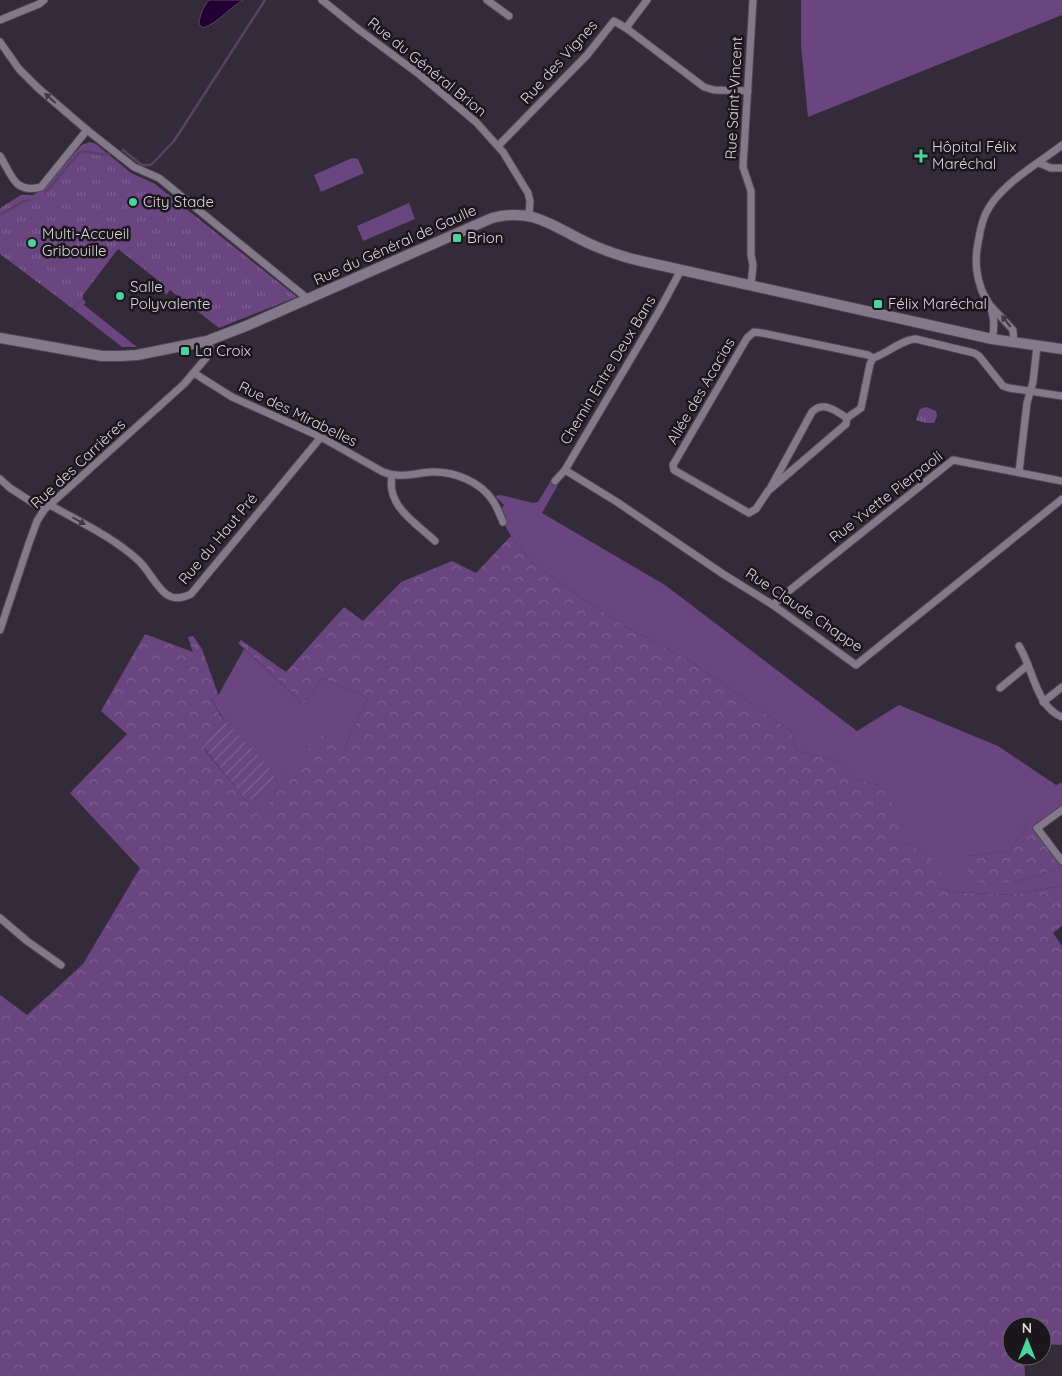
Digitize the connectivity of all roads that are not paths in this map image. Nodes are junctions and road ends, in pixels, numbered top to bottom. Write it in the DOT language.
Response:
graph roads {
  1 [pos="44,0"];
  2 [pos="322,0"];
  3 [pos="487,0"];
  4 [pos="647,0"];
  5 [pos="753,0"];
  6 [pos="509,16"];
  7 [pos="0,20"];
  8 [pos="626,28"];
  9 [pos="0,42"];
  10 [pos="748,92"];
  11 [pos="87,130"];
  12 [pos="1062,145"];
  13 [pos="498,146"];
  14 [pos="0,156"];
  15 [pos="1039,163"];
  16 [pos="1062,168"];
  17 [pos="529,215"];
  18 [pos="681,270"];
  19 [pos="751,285"];
  20 [pos="308,299"];
  21 [pos="989,304"];
  22 [pos="0,338"];
  23 [pos="992,339"];
  24 [pos="207,342"];
  25 [pos="1014,343"];
  26 [pos="1037,346"];
  27 [pos="1062,349"];
  28 [pos="873,358"];
  29 [pos="194,373"];
  30 [pos="1030,391"];
  31 [pos="1062,396"];
  32 [pos="847,418"];
  33 [pos="321,437"];
  34 [pos="565,470"];
  35 [pos="1019,472"];
  36 [pos="392,476"];
  37 [pos="0,479"];
  38 [pos="555,481"];
  39 [pos="1062,481"];
  40 [pos="768,491"];
  41 [pos="1062,499"];
  42 [pos="47,507"];
  43 [pos="502,522"];
  44 [pos="436,541"];
  45 [pos="773,605"];
  46 [pos="0,630"];
  47 [pos="1019,646"];
  48 [pos="1028,665"];
  49 [pos="1062,687"];
  50 [pos="1000,688"];
  51 [pos="1043,702"];
  52 [pos="1062,717"];
  53 [pos="1062,810"];
  54 [pos="1062,861"];
  55 [pos="0,918"];
  56 [pos="61,965"];
  1 -- 7 [label="street"];
  2 -- 13 [label="street, Rue du Général Brion"];
  3 -- 6 [label="street"];
  4 -- 8 [label="street"];
  5 -- 10 [label="street, Rue Saint-Vincent"];
  8 -- 10 [label="street"];
  8 -- 13 [label="street, Rue des Vignes"];
  11 -- 9 [label="street, one-way"];
  10 -- 19 [label="street, Rue Saint-Vincent"];
  11 -- 14 [label="street"];
  11 -- 20 [label="street"];
  12 -- 15 [label="street"];
  13 -- 17 [label="street, Rue du Général Brion"];
  15 -- 16 [label="street"];
  15 -- 21 [label="street"];
  17 -- 18 [label="street, Rue du Général de Gaulle"];
  17 -- 20 [label="street, Rue du Général de Gaulle"];
  18 -- 19 [label="street, Rue du Général de Gaulle"];
  18 -- 34 [label="street, Chemin Entre Deux Bans"];
  19 -- 23 [label="street, Rue du Général de Gaulle"];
  20 -- 24 [label="street, Rue du Général de Gaulle"];
  21 -- 23 [label="street"];
  25 -- 21 [label="street, one-way"];
  22 -- 24 [label="street, Rue du Général de Gaulle"];
  23 -- 25 [label="street, Rue du Général de Gaulle"];
  24 -- 29 [label="street, Rue des Carrières"];
  25 -- 26 [label="street, Rue du Général de Gaulle"];
  26 -- 27 [label="street, Rue du Général de Gaulle"];
  26 -- 30 [label="street"];
  28 -- 30 [label="street"];
  28 -- 32 [label="street, Allée des Acacias"];
  28 -- 40 [label="street, Allée des Acacias"];
  29 -- 33 [label="street, Rue des Mirabelles"];
  29 -- 42 [label="street, Rue des Carrières"];
  30 -- 31 [label="street"];
  30 -- 35 [label="street"];
  32 -- 40 [label="street, Allée des Acacias"];
  32 -- 40 [label="street, Allée des Acacias"];
  33 -- 36 [label="street, Rue des Mirabelles"];
  42 -- 33 [label="street, Rue du Haut Pré, one-way"];
  34 -- 38 [label="street, Chemin Entre Deux Bans"];
  34 -- 45 [label="street, Rue Claude Chappe"];
  35 -- 39 [label="street, Rue Yvette Pierpaoli"];
  35 -- 45 [label="street, Rue Yvette Pierpaoli"];
  36 -- 43 [label="street, Rue des Mirabelles"];
  36 -- 44 [label="street"];
  37 -- 42 [label="street, Rue du Haut Pré"];
  41 -- 45 [label="street, Rue Claude Chappe"];
  42 -- 46 [label="street, Rue des Carrières"];
  47 -- 48 [label="street"];
  48 -- 50 [label="street"];
  48 -- 51 [label="street"];
  49 -- 51 [label="street"];
  51 -- 52 [label="street"];
  53 -- 54 [label="street"];
  55 -- 56 [label="street"];
}
